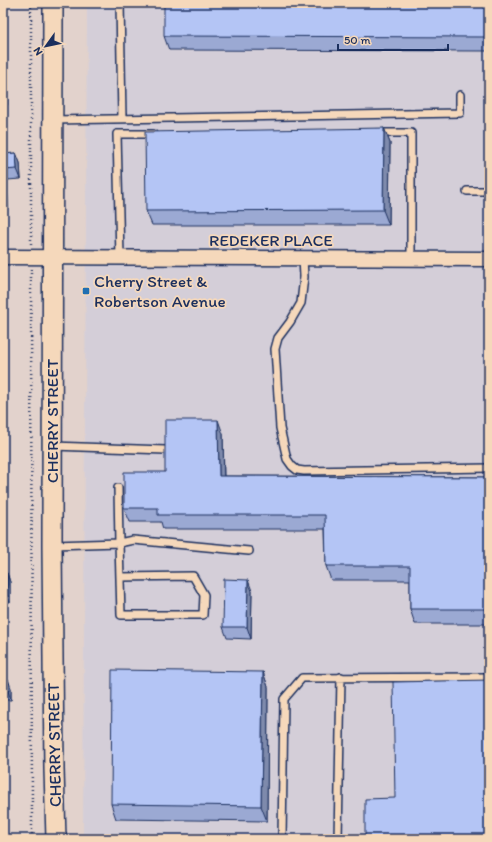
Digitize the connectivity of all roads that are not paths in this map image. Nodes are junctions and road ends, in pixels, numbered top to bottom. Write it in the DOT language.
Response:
graph roads {
  1 [pos="53,3"];
  2 [pos="120,3"];
  3 [pos="460,95"];
  4 [pos="122,119"];
  5 [pos="53,120"];
  6 [pos="372,133"];
  7 [pos="164,134"];
  8 [pos="467,191"];
  9 [pos="489,191"];
  10 [pos="3,257"];
  11 [pos="53,257"];
  12 [pos="120,258"];
  13 [pos="303,258"];
  14 [pos="411,258"];
  15 [pos="489,259"];
  16 [pos="52,446"];
  17 [pos="165,450"];
  18 [pos="489,468"];
  19 [pos="118,488"];
  20 [pos="119,544"];
  21 [pos="52,545"];
  22 [pos="249,551"];
  23 [pos="120,577"];
  24 [pos="341,677"];
  25 [pos="489,677"];
  26 [pos="56,839"];
  27 [pos="282,839"];
  28 [pos="338,839"];
  1 -- 5 [label="street, CHERRY STREET"];
  2 -- 4 [label="lane"];
  3 -- 4 [label="lane"];
  4 -- 5 [label="lane"];
  5 -- 11 [label="street, CHERRY STREET"];
  6 -- 14 [label="lane"];
  7 -- 12 [label="lane"];
  8 -- 9 [label="lane"];
  10 -- 11 [label="street, REDEKER PLACE"];
  11 -- 12 [label="street, REDEKER PLACE"];
  11 -- 16 [label="street, CHERRY STREET"];
  12 -- 13 [label="street, REDEKER PLACE"];
  13 -- 14 [label="street, REDEKER PLACE"];
  13 -- 18 [label="lane"];
  14 -- 15 [label="street, REDEKER PLACE"];
  16 -- 17 [label="lane"];
  16 -- 21 [label="street, CHERRY STREET"];
  19 -- 20 [label="lane"];
  20 -- 21 [label="lane"];
  20 -- 22 [label="lane"];
  20 -- 23 [label="lane"];
  21 -- 26 [label="street, CHERRY STREET"];
  23 -- 23 [label="lane"];
  24 -- 25 [label="lane"];
  24 -- 27 [label="lane"];
  24 -- 28 [label="lane"];
}
